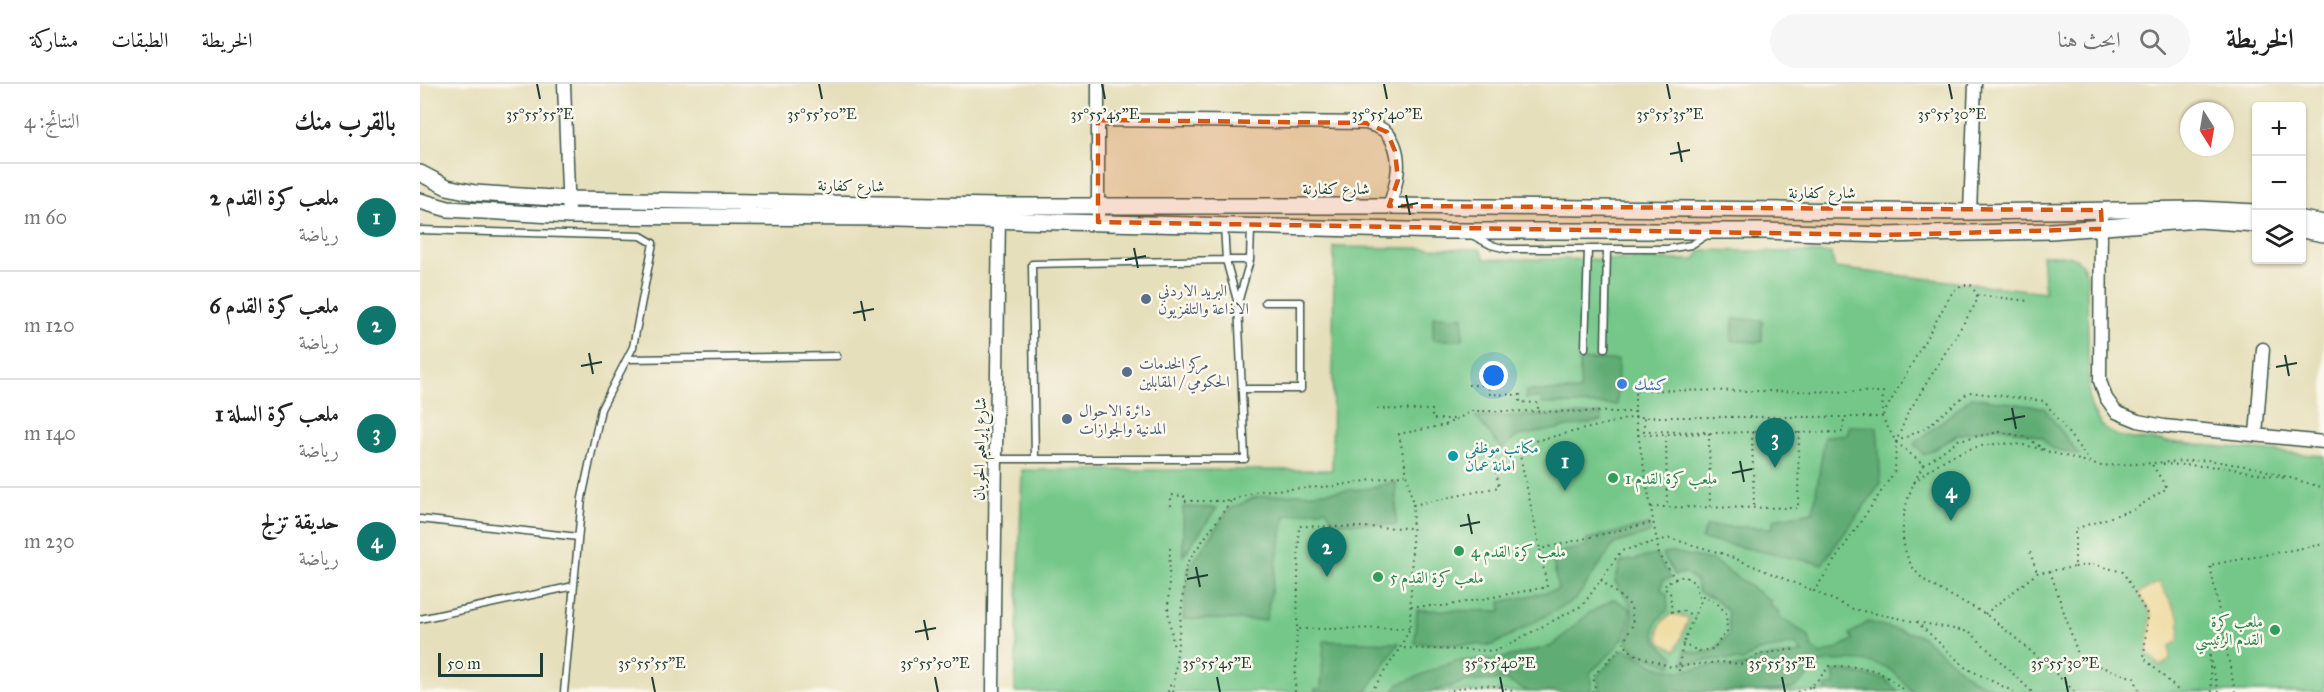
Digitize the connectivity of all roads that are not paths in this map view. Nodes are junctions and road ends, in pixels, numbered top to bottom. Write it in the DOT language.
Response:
graph roads {
  1 [pos="564,84"];
  2 [pos="1098,84"];
  3 [pos="1975,84"];
  4 [pos="1098,120"];
  5 [pos="420,173"];
  6 [pos="569,199"];
  7 [pos="420,201"];
  8 [pos="1098,206"];
  9 [pos="1389,206"];
  10 [pos="2101,210"];
  11 [pos="1970,212"];
  12 [pos="2252,212"];
  13 [pos="999,213"];
  14 [pos="569,216"];
  15 [pos="2306,220"];
  16 [pos="1098,222"];
  17 [pos="2324,223"];
  18 [pos="2252,224"];
  19 [pos="1224,225"];
  20 [pos="1252,225"];
  21 [pos="2102,229"];
  22 [pos="420,230"];
  23 [pos="1467,231"];
  24 [pos="1712,231"];
  25 [pos="2306,231"];
  26 [pos="2324,234"];
  27 [pos="1588,249"];
  28 [pos="1607,249"];
  29 [pos="1226,260"];
  30 [pos="1250,260"];
  31 [pos="1265,302"];
  32 [pos="1238,304"];
  33 [pos="1585,348"];
  34 [pos="1605,348"];
  35 [pos="2263,349"];
  36 [pos="837,356"];
  37 [pos="627,359"];
  38 [pos="1242,390"];
  39 [pos="2256,435"];
  40 [pos="2324,442"];
  41 [pos="996,459"];
  42 [pos="1035,459"];
  43 [pos="420,519"];
  44 [pos="578,537"];
  45 [pos="574,586"];
  46 [pos="420,620"];
  47 [pos="564,692"];
  48 [pos="993,692"];
  1 -- 6 [label="street"];
  2 -- 4 [label="street"];
  3 -- 11 [label="street"];
  4 -- 8 [label="street"];
  4 -- 9 [label="street"];
  5 -- 6 [label="street, شارع كفارنة"];
  6 -- 13 [label="street, شارع كفارنة"];
  6 -- 14 [label="street"];
  7 -- 14 [label="street, شارع كفارنة"];
  8 -- 9 [label="street, شارع كفارنة"];
  8 -- 13 [label="street, شارع كفارنة"];
  8 -- 16 [label="street"];
  9 -- 11 [label="street, شارع كفارنة"];
  10 -- 11 [label="street, شارع كفارنة"];
  10 -- 12 [label="street, شارع كفارنة"];
  10 -- 21 [label="street"];
  13 -- 14 [label="street, شارع كفارنة"];
  13 -- 16 [label="street, شارع كفارنة"];
  13 -- 41 [label="street, شارع إبراهيم الحويان"];
  15 -- 17 [label="street"];
  16 -- 19 [label="street, شارع كفارنة"];
  18 -- 21 [label="street, شارع كفارنة"];
  19 -- 20 [label="street, شارع كفارنة"];
  19 -- 29 [label="lane"];
  20 -- 23 [label="street, شارع كفارنة"];
  20 -- 30 [label="lane"];
  21 -- 24 [label="street, شارع كفارنة"];
  21 -- 39 [label="street"];
  22 -- 37 [label="lane"];
  23 -- 24 [label="street, شارع كفارنة"];
  23 -- 27 [label="lane"];
  24 -- 28 [label="lane"];
  25 -- 26 [label="street"];
  27 -- 28 [label="lane"];
  27 -- 33 [label="lane"];
  28 -- 34 [label="lane"];
  29 -- 30 [label="lane"];
  29 -- 32 [label="lane"];
  29 -- 42 [label="lane"];
  30 -- 32 [label="lane"];
  31 -- 38 [label="lane"];
  32 -- 38 [label="lane"];
  35 -- 39 [label="street"];
  36 -- 37 [label="lane"];
  37 -- 44 [label="lane"];
  38 -- 42 [label="lane"];
  39 -- 40 [label="street"];
  41 -- 42 [label="lane"];
  41 -- 48 [label="street, شارع إبراهيم الحويان"];
  43 -- 44 [label="lane"];
  44 -- 45 [label="lane"];
  45 -- 46 [label="lane"];
  45 -- 47 [label="lane"];
}
